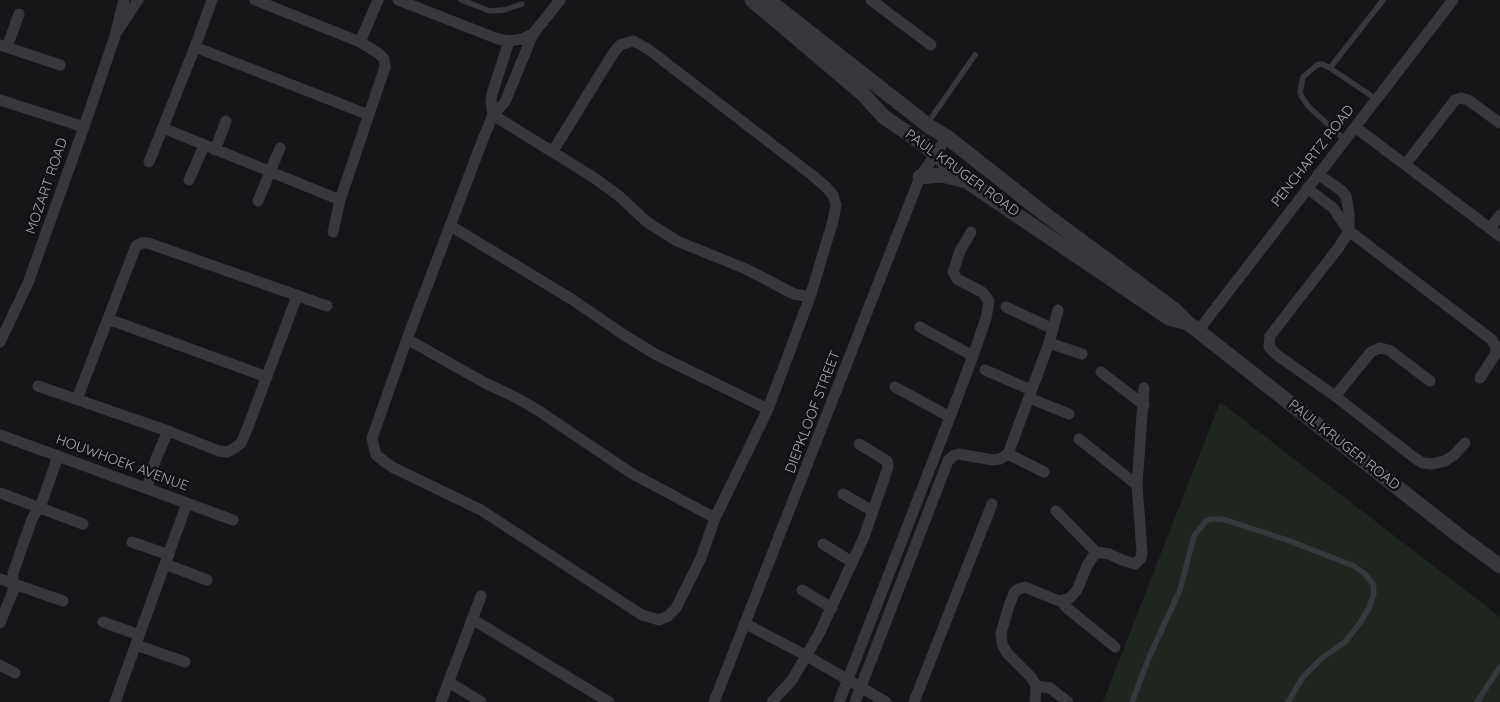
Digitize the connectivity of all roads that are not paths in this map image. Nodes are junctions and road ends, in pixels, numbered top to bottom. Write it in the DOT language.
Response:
graph roads {
  1 [pos="124,0"];
  2 [pos="138,0"];
  3 [pos="212,0"];
  4 [pos="255,0"];
  5 [pos="378,0"];
  6 [pos="398,0"];
  7 [pos="461,0"];
  8 [pos="560,0"];
  9 [pos="752,0"];
  10 [pos="768,0"];
  11 [pos="871,0"];
  12 [pos="1383,0"];
  13 [pos="1449,2"];
  14 [pos="522,4"];
  15 [pos="19,14"];
  16 [pos="533,34"];
  17 [pos="115,36"];
  18 [pos="508,40"];
  19 [pos="360,42"];
  20 [pos="931,45"];
  21 [pos="4,46"];
  22 [pos="195,47"];
  23 [pos="975,55"];
  24 [pos="60,65"];
  25 [pos="1330,68"];
  26 [pos="0,100"];
  27 [pos="1376,100"];
  28 [pos="369,115"];
  29 [pos="493,115"];
  30 [pos="226,121"];
  31 [pos="1500,123"];
  32 [pos="927,124"];
  33 [pos="84,127"];
  34 [pos="1355,127"];
  35 [pos="163,128"];
  36 [pos="947,137"];
  37 [pos="1345,140"];
  38 [pos="204,146"];
  39 [pos="280,148"];
  40 [pos="215,150"];
  41 [pos="553,151"];
  42 [pos="934,155"];
  43 [pos="149,162"];
  44 [pos="1405,165"];
  45 [pos="270,172"];
  46 [pos="1318,174"];
  47 [pos="920,177"];
  48 [pos="189,180"];
  49 [pos="968,182"];
  50 [pos="1307,188"];
  51 [pos="340,200"];
  52 [pos="258,201"];
  53 [pos="1500,215"];
  54 [pos="450,226"];
  55 [pos="1490,228"];
  56 [pos="1349,230"];
  57 [pos="333,232"];
  58 [pos="971,232"];
  59 [pos="1500,236"];
  60 [pos="297,296"];
  61 [pos="810,297"];
  62 [pos="327,306"];
  63 [pos="1006,307"];
  64 [pos="1058,310"];
  65 [pos="108,320"];
  66 [pos="920,327"];
  67 [pos="1193,327"];
  68 [pos="1053,329"];
  69 [pos="407,339"];
  70 [pos="0,342"];
  71 [pos="1049,343"];
  72 [pos="1082,354"];
  73 [pos="973,356"];
  74 [pos="985,370"];
  75 [pos="1101,372"];
  76 [pos="267,376"];
  77 [pos="1480,378"];
  78 [pos="1430,381"];
  79 [pos="38,386"];
  80 [pos="895,387"];
  81 [pos="1144,388"];
  82 [pos="1030,394"];
  83 [pos="1335,396"];
  84 [pos="77,399"];
  85 [pos="1144,405"];
  86 [pos="768,409"];
  87 [pos="1069,414"];
  88 [pos="950,417"];
  89 [pos="168,431"];
  90 [pos="0,435"];
  91 [pos="1079,439"];
  92 [pos="1465,443"];
  93 [pos="859,444"];
  94 [pos="1008,454"];
  95 [pos="58,456"];
  96 [pos="1044,472"];
  97 [pos="1137,485"];
  98 [pos="147,488"];
  99 [pos="0,493"];
  100 [pos="844,494"];
  101 [pos="187,503"];
  102 [pos="992,504"];
  103 [pos="38,507"];
  104 [pos="872,511"];
  105 [pos="1056,511"];
  106 [pos="715,518"];
  107 [pos="233,520"];
  108 [pos="82,524"];
  109 [pos="132,542"];
  110 [pos="824,544"];
  111 [pos="1096,552"];
  112 [pos="167,560"];
  113 [pos="852,562"];
  114 [pos="1500,566"];
  115 [pos="0,579"];
  116 [pos="207,580"];
  117 [pos="12,583"];
  118 [pos="802,590"];
  119 [pos="481,596"];
  120 [pos="63,601"];
  121 [pos="1061,601"];
  122 [pos="832,608"];
  123 [pos="472,619"];
  124 [pos="103,622"];
  125 [pos="0,623"];
  126 [pos="746,624"];
  127 [pos="138,640"];
  128 [pos="1115,647"];
  129 [pos="807,656"];
  130 [pos="185,662"];
  131 [pos="0,665"];
  132 [pos="1500,667"];
  133 [pos="15,673"];
  134 [pos="847,680"];
  135 [pos="448,682"];
  136 [pos="1036,686"];
  137 [pos="862,687"];
  138 [pos="115,702"];
  139 [pos="441,702"];
  140 [pos="481,702"];
  141 [pos="609,702"];
  142 [pos="714,702"];
  143 [pos="772,702"];
  144 [pos="839,702"];
  145 [pos="855,702"];
  146 [pos="886,702"];
  147 [pos="914,702"];
  148 [pos="1035,702"];
  149 [pos="1068,702"];
  150 [pos="1132,702"];
  151 [pos="1288,702"];
  152 [pos="1477,702"];
  1 -- 17 [label="street, MOZART ROAD"];
  2 -- 17 [label="street, MOZART ROAD"];
  3 -- 22 [label="street"];
  4 -- 19 [label="street"];
  5 -- 19 [label="street"];
  6 -- 18 [label="street"];
  7 -- 14 [label="lane"];
  8 -- 16 [label="street"];
  9 -- 42 [label="street, PAUL KRUGER ROAD"];
  10 -- 32 [label="street, PAUL KRUGER ROAD"];
  11 -- 20 [label="street"];
  12 -- 25 [label="lane"];
  13 -- 27 [label="street, PENCHARTZ ROAD"];
  15 -- 21 [label="street"];
  16 -- 18 [label="street"];
  16 -- 29 [label="street"];
  17 -- 33 [label="street, MOZART ROAD"];
  18 -- 29 [label="street"];
  19 -- 28 [label="street"];
  21 -- 24 [label="street"];
  22 -- 28 [label="street"];
  22 -- 35 [label="street"];
  23 -- 32 [label="lane"];
  25 -- 27 [label="lane"];
  25 -- 37 [label="lane"];
  26 -- 33 [label="street"];
  27 -- 34 [label="street, PENCHARTZ ROAD"];
  28 -- 51 [label="street"];
  29 -- 41 [label="street"];
  29 -- 54 [label="street"];
  30 -- 40 [label="street"];
  31 -- 44 [label="street"];
  32 -- 36 [label="street, PAUL KRUGER ROAD"];
  33 -- 70 [label="street, MOZART ROAD"];
  34 -- 37 [label="street, PENCHARTZ ROAD"];
  34 -- 44 [label="street"];
  35 -- 38 [label="street"];
  35 -- 43 [label="street"];
  36 -- 42 [label="street, DIEPKLOOF STREET"];
  36 -- 67 [label="street, PAUL KRUGER ROAD"];
  37 -- 46 [label="street, PENCHARTZ ROAD"];
  38 -- 40 [label="street"];
  38 -- 48 [label="street"];
  39 -- 45 [label="street"];
  40 -- 45 [label="street"];
  41 -- 61 [label="street"];
  41 -- 61 [label="street"];
  42 -- 47 [label="street, DIEPKLOOF STREET"];
  42 -- 49 [label="street, PAUL KRUGER ROAD"];
  44 -- 55 [label="street"];
  45 -- 51 [label="street"];
  45 -- 52 [label="street"];
  46 -- 50 [label="street, PENCHARTZ ROAD"];
  46 -- 56 [label="street"];
  47 -- 49 [label="street"];
  47 -- 126 [label="street, DIEPKLOOF STREET"];
  49 -- 67 [label="street, PAUL KRUGER ROAD"];
  50 -- 56 [label="street"];
  50 -- 67 [label="street, PENCHARTZ ROAD"];
  51 -- 57 [label="street"];
  53 -- 55 [label="street"];
  54 -- 69 [label="street"];
  54 -- 86 [label="street"];
  55 -- 59 [label="street"];
  56 -- 77 [label="street"];
  56 -- 83 [label="street"];
  58 -- 73 [label="street"];
  60 -- 62 [label="street"];
  60 -- 65 [label="street"];
  60 -- 76 [label="street"];
  61 -- 86 [label="street"];
  63 -- 68 [label="street"];
  64 -- 68 [label="street"];
  65 -- 76 [label="street"];
  65 -- 84 [label="street"];
  66 -- 73 [label="street"];
  67 -- 114 [label="street, PAUL KRUGER ROAD"];
  68 -- 71 [label="street"];
  69 -- 106 [label="street"];
  69 -- 106 [label="street"];
  71 -- 72 [label="street"];
  71 -- 82 [label="street"];
  73 -- 88 [label="street"];
  74 -- 82 [label="street"];
  75 -- 85 [label="street"];
  76 -- 89 [label="street"];
  78 -- 83 [label="street"];
  79 -- 84 [label="street"];
  80 -- 88 [label="street"];
  81 -- 85 [label="street"];
  82 -- 87 [label="street"];
  82 -- 94 [label="street"];
  83 -- 92 [label="street"];
  84 -- 89 [label="street"];
  85 -- 97 [label="street"];
  86 -- 106 [label="street"];
  88 -- 134 [label="street"];
  89 -- 98 [label="street"];
  90 -- 95 [label="street, HOUWHOEK AVENUE"];
  91 -- 97 [label="street"];
  93 -- 104 [label="street"];
  94 -- 96 [label="street"];
  94 -- 137 [label="street"];
  95 -- 98 [label="street, HOUWHOEK AVENUE"];
  95 -- 103 [label="street"];
  97 -- 111 [label="street"];
  98 -- 101 [label="street, HOUWHOEK AVENUE"];
  99 -- 103 [label="street"];
  100 -- 104 [label="street"];
  101 -- 107 [label="street, HOUWHOEK AVENUE"];
  101 -- 112 [label="street"];
  102 -- 147 [label="street"];
  103 -- 108 [label="street"];
  103 -- 117 [label="street"];
  104 -- 113 [label="street"];
  105 -- 111 [label="street"];
  109 -- 112 [label="street"];
  110 -- 113 [label="street"];
  111 -- 121 [label="street"];
  112 -- 116 [label="street"];
  112 -- 127 [label="street"];
  113 -- 122 [label="street"];
  115 -- 117 [label="street"];
  117 -- 120 [label="street"];
  117 -- 125 [label="street"];
  118 -- 122 [label="street"];
  119 -- 123 [label="street"];
  121 -- 128 [label="street"];
  121 -- 136 [label="street"];
  122 -- 129 [label="street"];
  123 -- 135 [label="street"];
  123 -- 141 [label="street"];
  124 -- 127 [label="street"];
  126 -- 129 [label="street"];
  126 -- 142 [label="street, DIEPKLOOF STREET"];
  127 -- 130 [label="street"];
  127 -- 138 [label="street"];
  129 -- 134 [label="street"];
  129 -- 143 [label="street"];
  131 -- 133 [label="street"];
  132 -- 152 [label="lane"];
  134 -- 137 [label="street"];
  134 -- 144 [label="street"];
  135 -- 139 [label="street"];
  135 -- 140 [label="street"];
  136 -- 148 [label="street"];
  136 -- 149 [label="street"];
  137 -- 145 [label="street"];
  137 -- 146 [label="street"];
  150 -- 151 [label="lane"];
}
